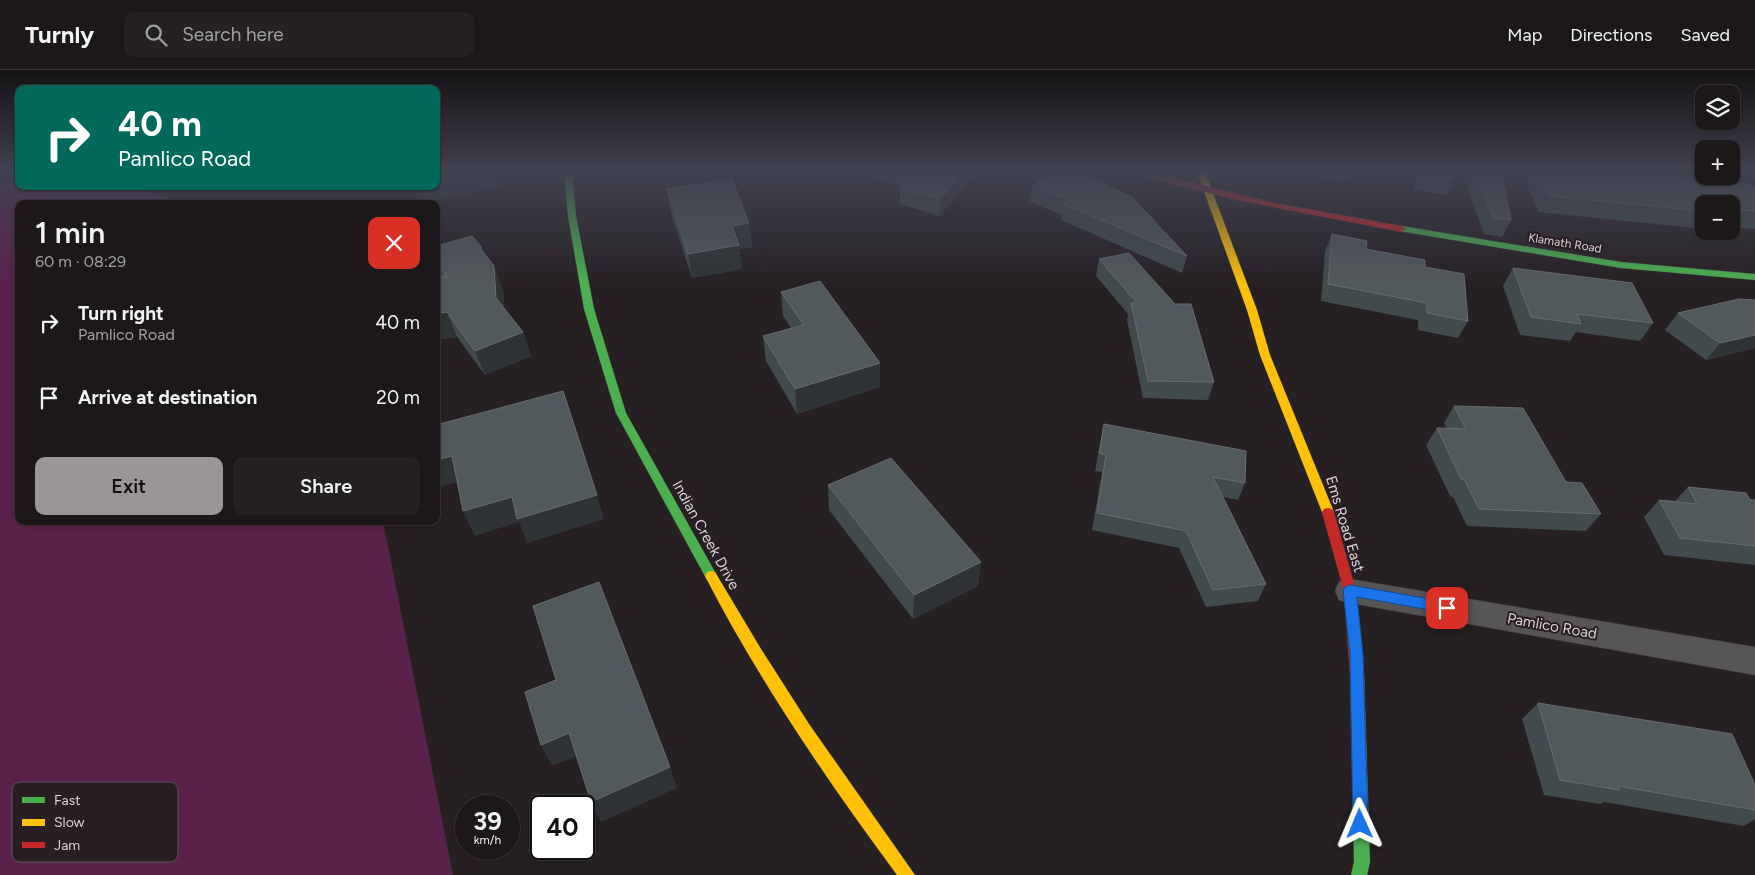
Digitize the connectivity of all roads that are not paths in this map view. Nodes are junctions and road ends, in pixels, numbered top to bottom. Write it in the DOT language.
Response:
graph roads {
  1 [pos="571,210"];
  2 [pos="1215,210"];
  3 [pos="1296,210"];
  4 [pos="1755,277"];
  5 [pos="1350,590"];
  6 [pos="1755,662"];
  7 [pos="907,875"];
  8 [pos="1359,875"];
  1 -- 7 [label="street, Indian Creek Drive"];
  2 -- 5 [label="street, Ems Road East"];
  3 -- 4 [label="street, Klamath Road"];
  5 -- 6 [label="street, Pamlico Road"];
  5 -- 8 [label="street, Ems Road East"];
}
